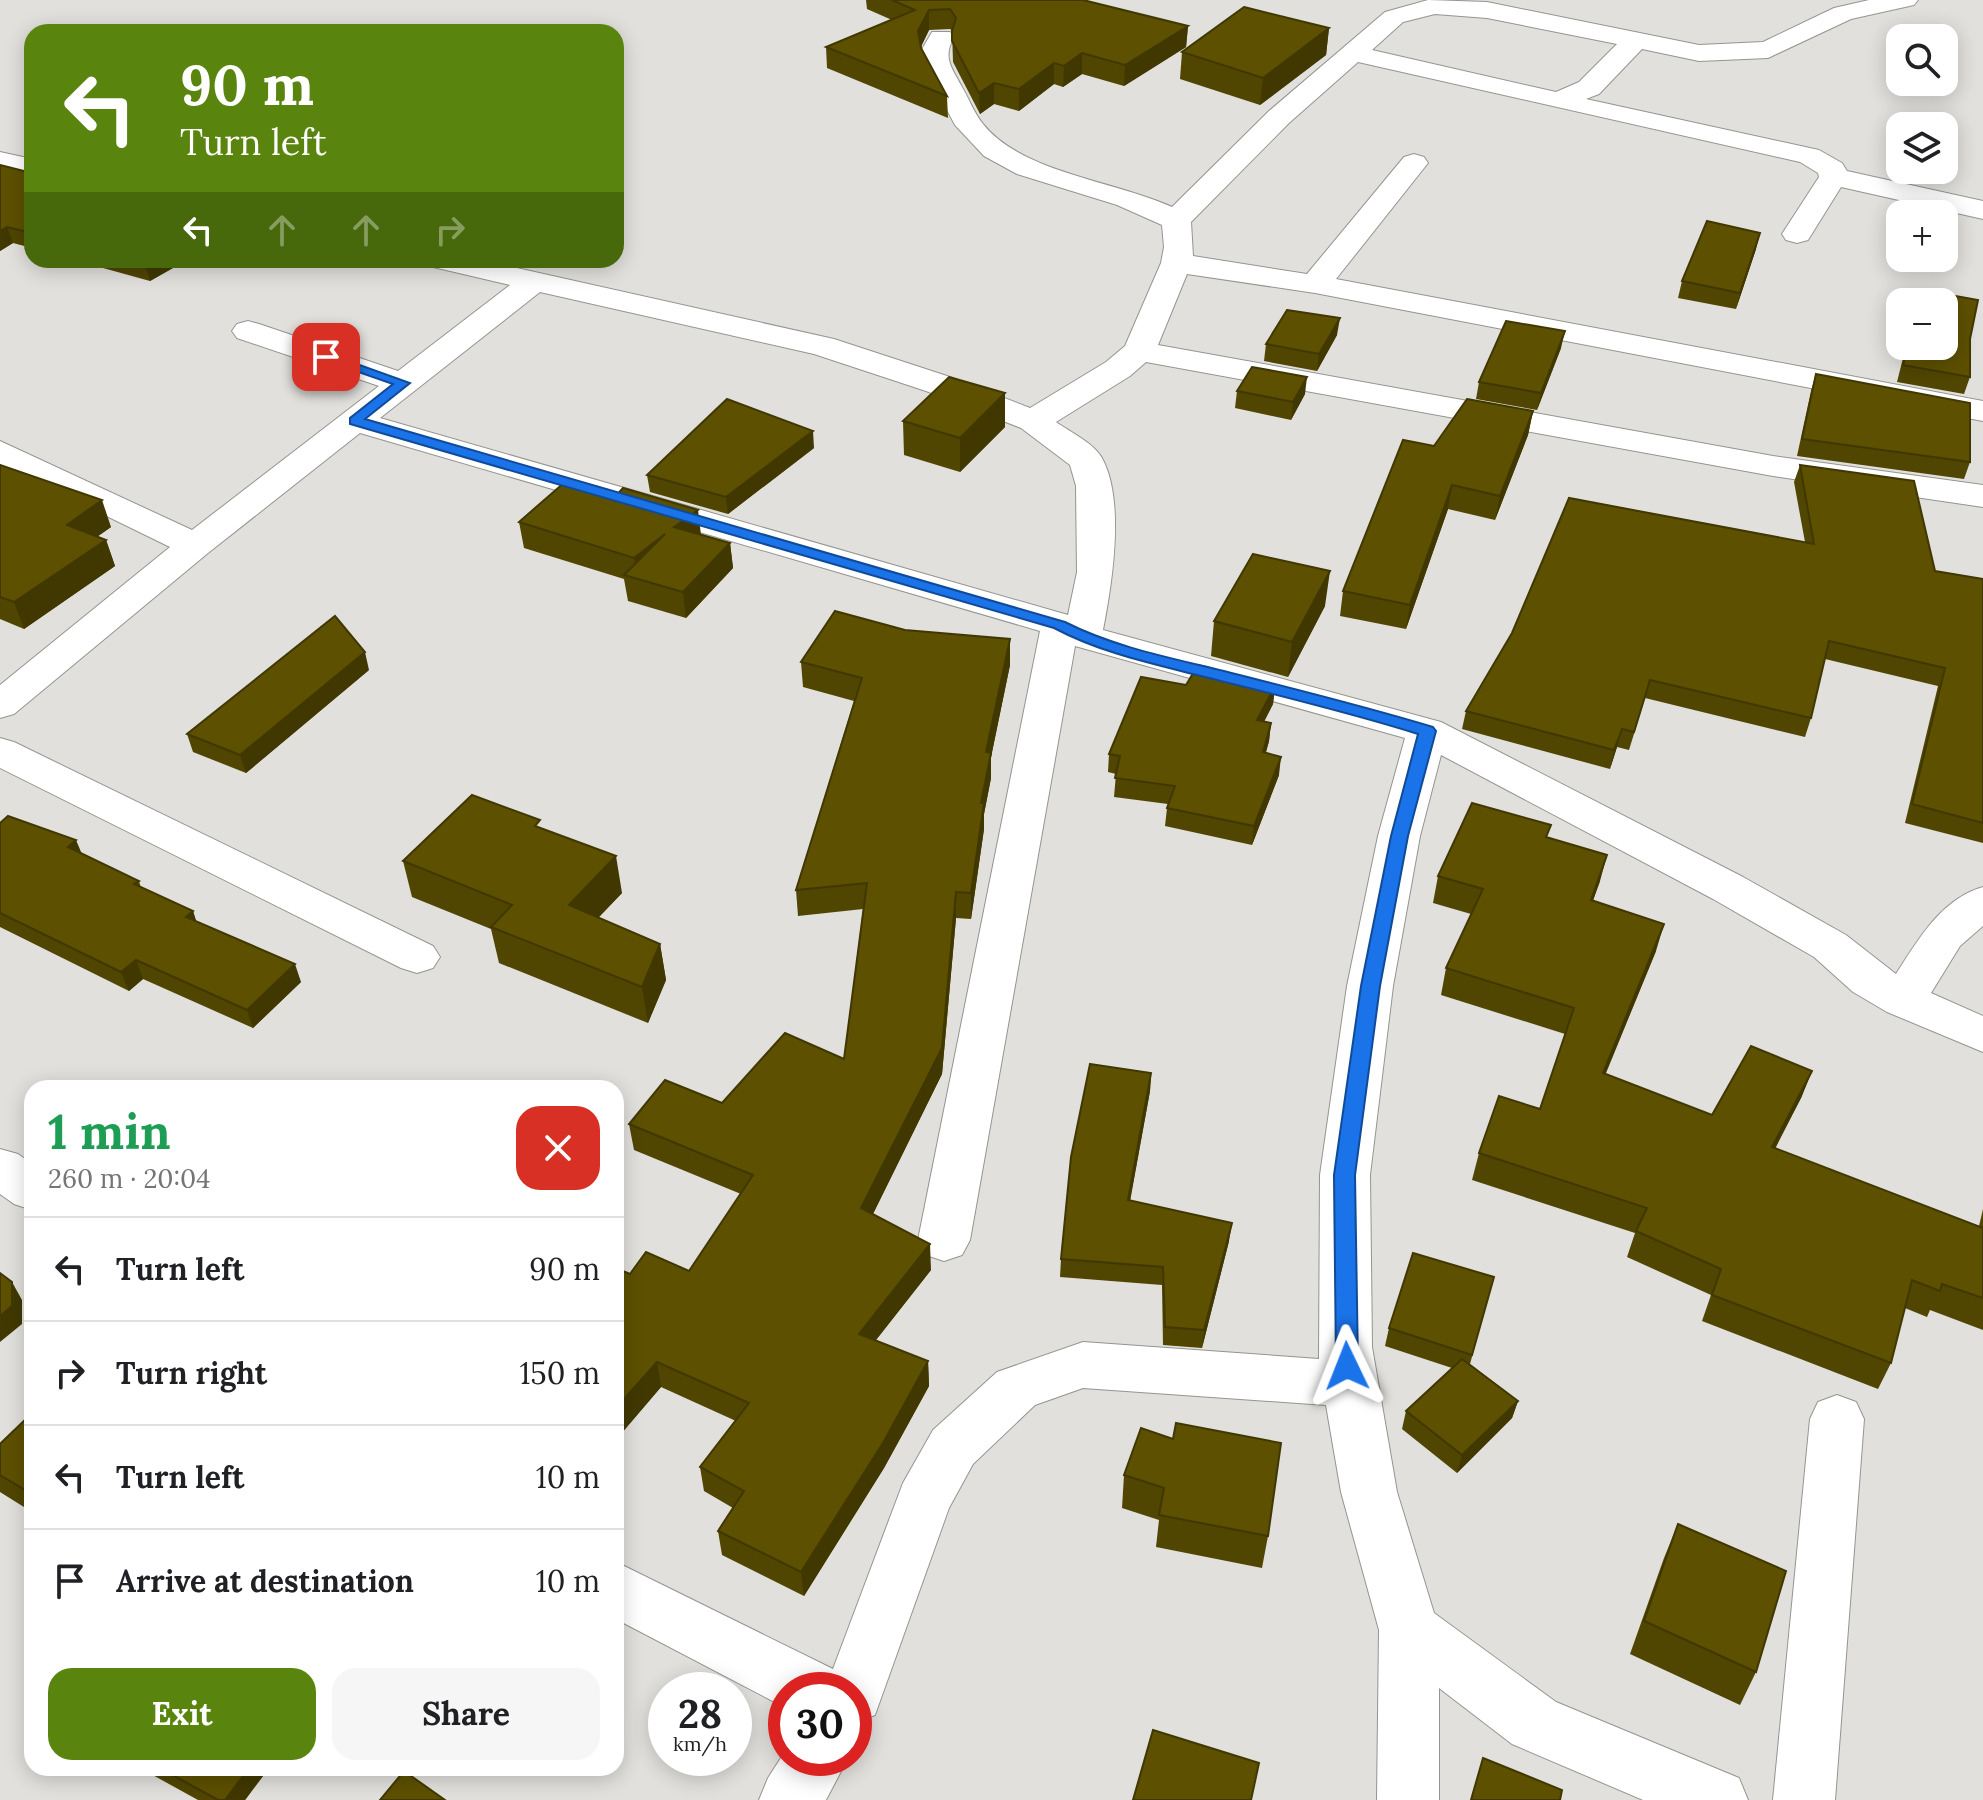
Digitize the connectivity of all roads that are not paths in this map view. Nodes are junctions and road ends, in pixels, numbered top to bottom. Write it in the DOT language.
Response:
graph roads {
  1 [pos="1905,0"];
  2 [pos="941,37"];
  3 [pos="1635,41"];
  4 [pos="1352,53"];
  5 [pos="1558,101"];
  6 [pos="0,161"];
  7 [pos="1414,163"];
  8 [pos="24,166"];
  9 [pos="1833,177"];
  10 [pos="1983,210"];
  11 [pos="1176,220"];
  12 [pos="1797,234"];
  13 [pos="1176,263"];
  14 [pos="474,268"];
  15 [pos="533,282"];
  16 [pos="1315,284"];
  17 [pos="248,331"];
  18 [pos="1139,351"];
  19 [pos="403,383"];
  20 [pos="1983,411"];
  21 [pos="355,421"];
  22 [pos="1033,421"];
  23 [pos="0,451"];
  24 [pos="1983,496"];
  25 [pos="195,545"];
  26 [pos="1071,631"];
  27 [pos="0,705"];
  28 [pos="1427,731"];
  29 [pos="0,751"];
  30 [pos="1983,902"];
  31 [pos="417,957"];
  32 [pos="1903,1000"];
  33 [pos="1983,1035"];
  34 [pos="0,1168"];
  35 [pos="24,1184"];
  36 [pos="944,1240"];
  37 [pos="1349,1384"];
  38 [pos="1837,1419"];
  39 [pos="624,1593"];
  40 [pos="1409,1630"];
  41 [pos="777,1672"];
  42 [pos="862,1672"];
  43 [pos="805,1776"];
  44 [pos="790,1800"];
  45 [pos="1408,1800"];
  46 [pos="1717,1800"];
  47 [pos="1804,1800"];
  1 -- 3 [label="street"];
  2 -- 11 [label="street"];
  3 -- 4 [label="street"];
  3 -- 5 [label="street"];
  4 -- 5 [label="street"];
  4 -- 11 [label="street"];
  5 -- 9 [label="street"];
  6 -- 8 [label="street"];
  7 -- 16 [label="street"];
  9 -- 10 [label="street"];
  9 -- 12 [label="street"];
  11 -- 13 [label="street"];
  13 -- 16 [label="street"];
  13 -- 18 [label="street"];
  14 -- 15 [label="street"];
  15 -- 19 [label="street"];
  15 -- 22 [label="street"];
  16 -- 20 [label="street"];
  17 -- 19 [label="street"];
  18 -- 22 [label="street"];
  18 -- 24 [label="street"];
  19 -- 21 [label="street"];
  21 -- 25 [label="street"];
  21 -- 26 [label="street"];
  22 -- 26 [label="street"];
  23 -- 25 [label="street"];
  25 -- 27 [label="street"];
  26 -- 28 [label="street"];
  26 -- 36 [label="street"];
  28 -- 32 [label="street"];
  28 -- 37 [label="street"];
  29 -- 31 [label="street"];
  30 -- 32 [label="street"];
  32 -- 33 [label="street"];
  34 -- 35 [label="street"];
  37 -- 40 [label="street"];
  37 -- 42 [label="street"];
  38 -- 47 [label="street"];
  39 -- 41 [label="street"];
  40 -- 45 [label="street"];
  40 -- 46 [label="street"];
  43 -- 44 [label="street"];
}
